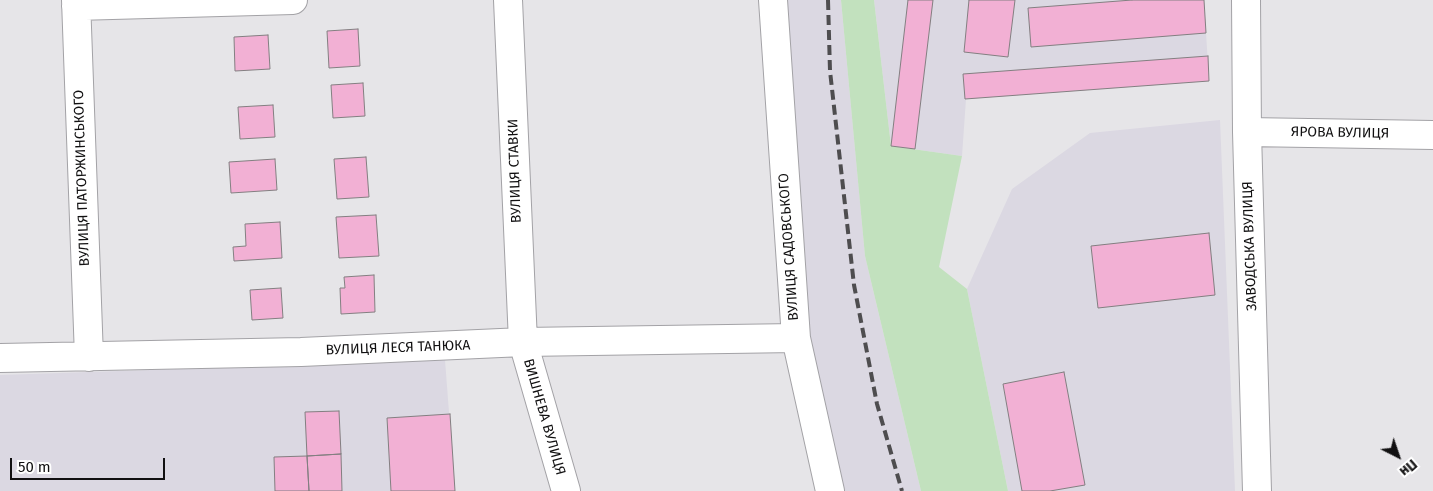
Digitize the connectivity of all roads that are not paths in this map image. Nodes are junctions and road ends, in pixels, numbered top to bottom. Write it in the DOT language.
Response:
graph roads {
  1 [pos="293,0"];
  2 [pos="508,0"];
  3 [pos="773,0"];
  4 [pos="1246,0"];
  5 [pos="76,3"];
  6 [pos="1247,132"];
  7 [pos="1433,134"];
  8 [pos="796,338"];
  9 [pos="523,342"];
  10 [pos="89,357"];
  11 [pos="0,358"];
  12 [pos="566,491"];
  13 [pos="830,491"];
  14 [pos="1257,491"];
  1 -- 5 [label="street"];
  2 -- 9 [label="street, ВУЛИЦЯ СТАВКИ"];
  3 -- 8 [label="street, ВУЛИЦЯ САДОВСЬКОГО"];
  4 -- 6 [label="street, ЗАВОДСЬКА ВУЛИЦЯ"];
  5 -- 10 [label="street, ВУЛИЦЯ ПАТОРЖИНСЬКОГО"];
  6 -- 7 [label="street, ЯРОВА ВУЛИЦЯ"];
  6 -- 14 [label="street, ЗАВОДСЬКА ВУЛИЦЯ"];
  8 -- 9 [label="street, ВУЛИЦЯ ЛЕСЯ ТАНЮКА"];
  8 -- 13 [label="street, ВУЛИЦЯ САДОВСЬКОГО"];
  9 -- 10 [label="street, ВУЛИЦЯ ЛЕСЯ ТАНЮКА"];
  9 -- 12 [label="street, ВИШНЕВА ВУЛИЦЯ"];
  10 -- 11 [label="street, ВУЛИЦЯ ЛЕСЯ ТАНЮКА"];
}
